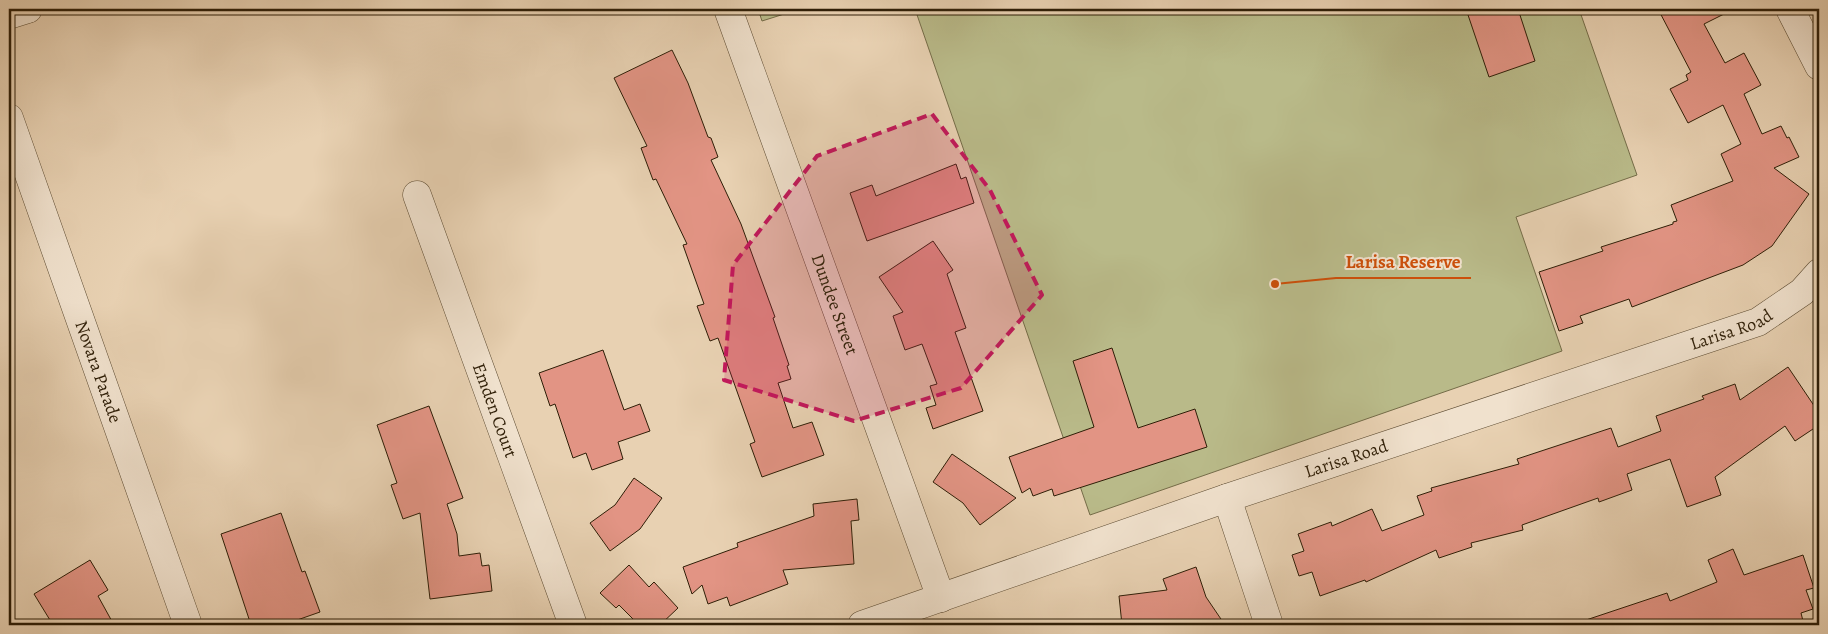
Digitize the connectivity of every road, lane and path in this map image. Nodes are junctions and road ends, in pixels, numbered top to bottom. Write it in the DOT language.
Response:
graph roads {
  1 [pos="28,9"];
  2 [pos="728,9"];
  3 [pos="1790,9"];
  4 [pos="9,15"];
  5 [pos="1819,66"];
  6 [pos="9,118"];
  7 [pos="417,195"];
  8 [pos="1819,273"];
  9 [pos="1227,498"];
  10 [pos="941,598"];
  11 [pos="188,625"];
  12 [pos="573,625"];
  13 [pos="862,625"];
  14 [pos="1269,625"];
  1 -- 4 [label="street"];
  2 -- 10 [label="street, Dundee Street"];
  3 -- 5 [label="street"];
  6 -- 11 [label="street, Novara Parade"];
  7 -- 12 [label="street, Emden Court"];
  8 -- 9 [label="street, Larisa Road"];
  9 -- 10 [label="street, Larisa Road"];
  9 -- 14 [label="street"];
  10 -- 13 [label="street, Larisa Road"];
}
